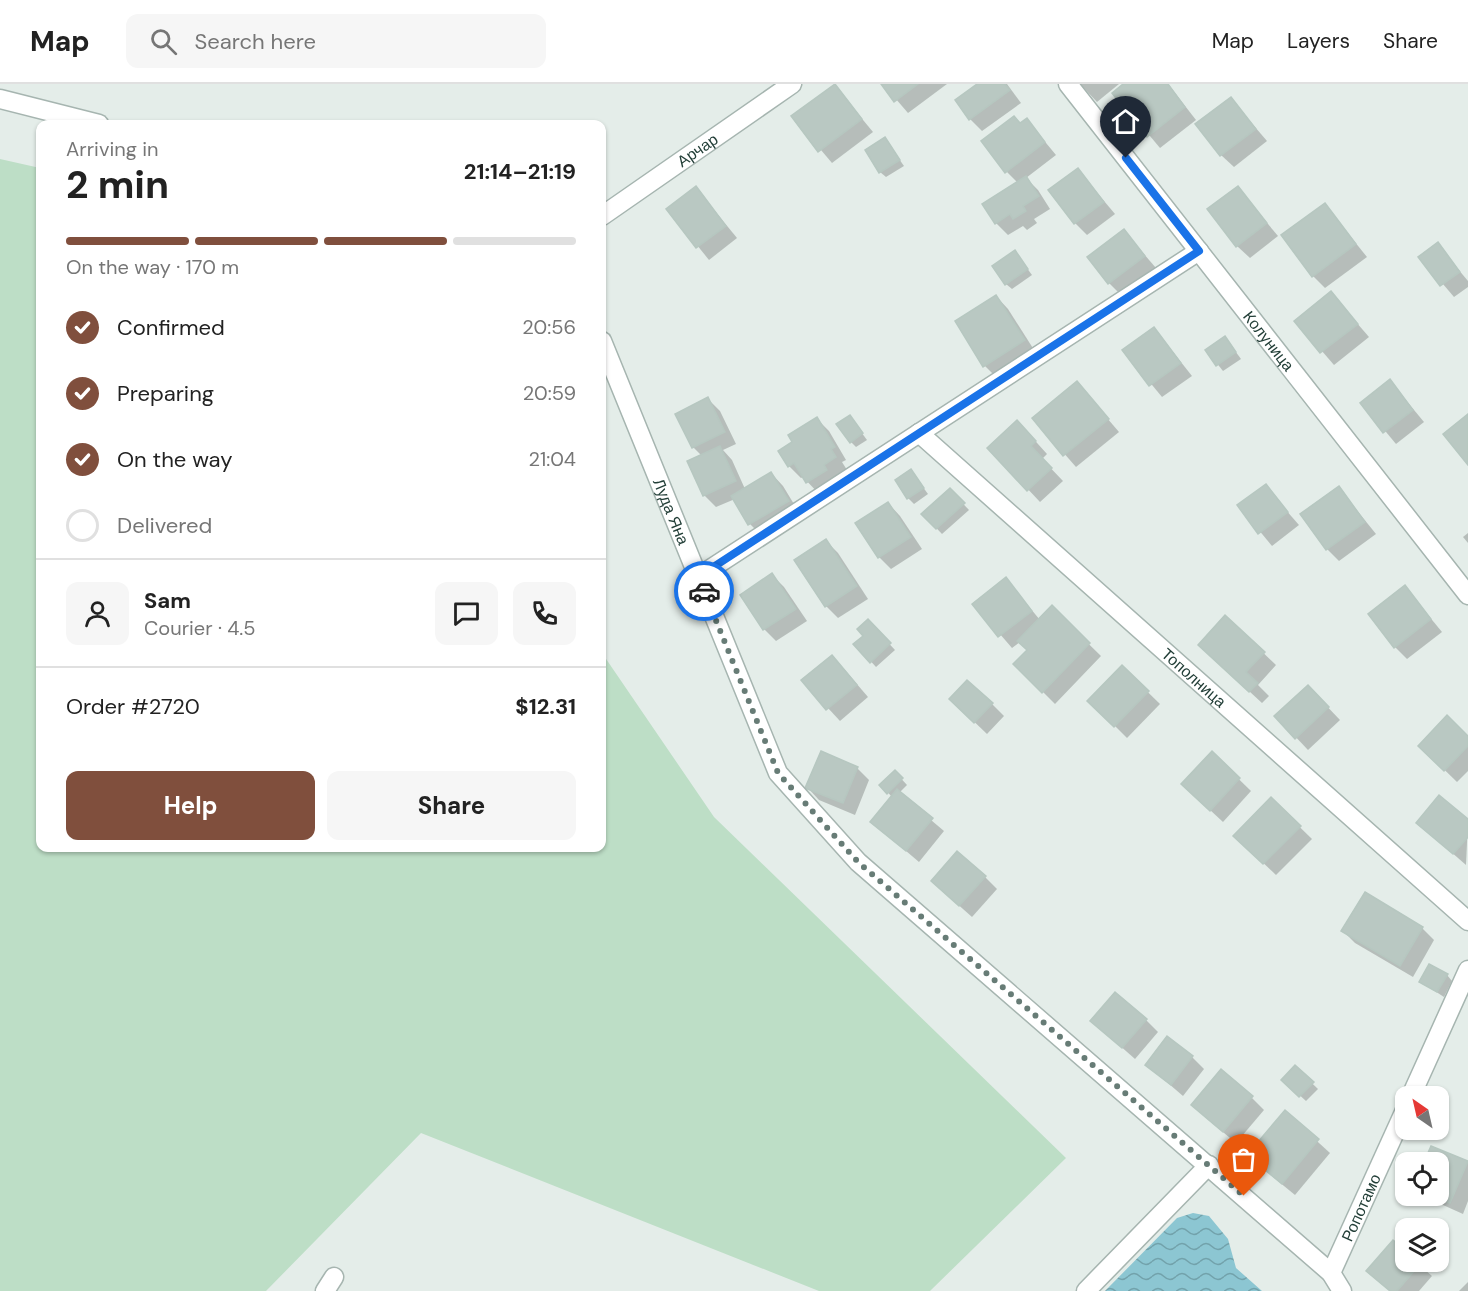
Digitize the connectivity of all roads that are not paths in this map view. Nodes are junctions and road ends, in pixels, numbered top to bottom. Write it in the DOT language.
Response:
graph roads {
  1 [pos="792,84"];
  2 [pos="1068,84"];
  3 [pos="0,99"];
  4 [pos="83,120"];
  5 [pos="606,213"];
  6 [pos="1199,251"];
  7 [pos="606,350"];
  8 [pos="919,433"];
  9 [pos="698,577"];
  10 [pos="1468,595"];
  11 [pos="1468,921"];
  12 [pos="1468,970"];
  13 [pos="1415,1086"];
  14 [pos="1395,1132"];
  15 [pos="1209,1165"];
  16 [pos="1330,1273"];
  17 [pos="1086,1291"];
  18 [pos="1342,1291"];
  1 -- 5 [label="street, Арчар"];
  2 -- 6 [label="street, Колуница"];
  3 -- 4 [label="street"];
  6 -- 8 [label="street"];
  6 -- 10 [label="street, Колуница"];
  7 -- 9 [label="street, Луда Яна"];
  8 -- 9 [label="street"];
  8 -- 11 [label="street, Тополница"];
  9 -- 15 [label="street, Луда Яна"];
  12 -- 13 [label="street"];
  14 -- 16 [label="street, Ропотамо"];
  15 -- 16 [label="street, Луда Яна"];
  15 -- 17 [label="street"];
  16 -- 18 [label="street, Луда Яна"];
}
